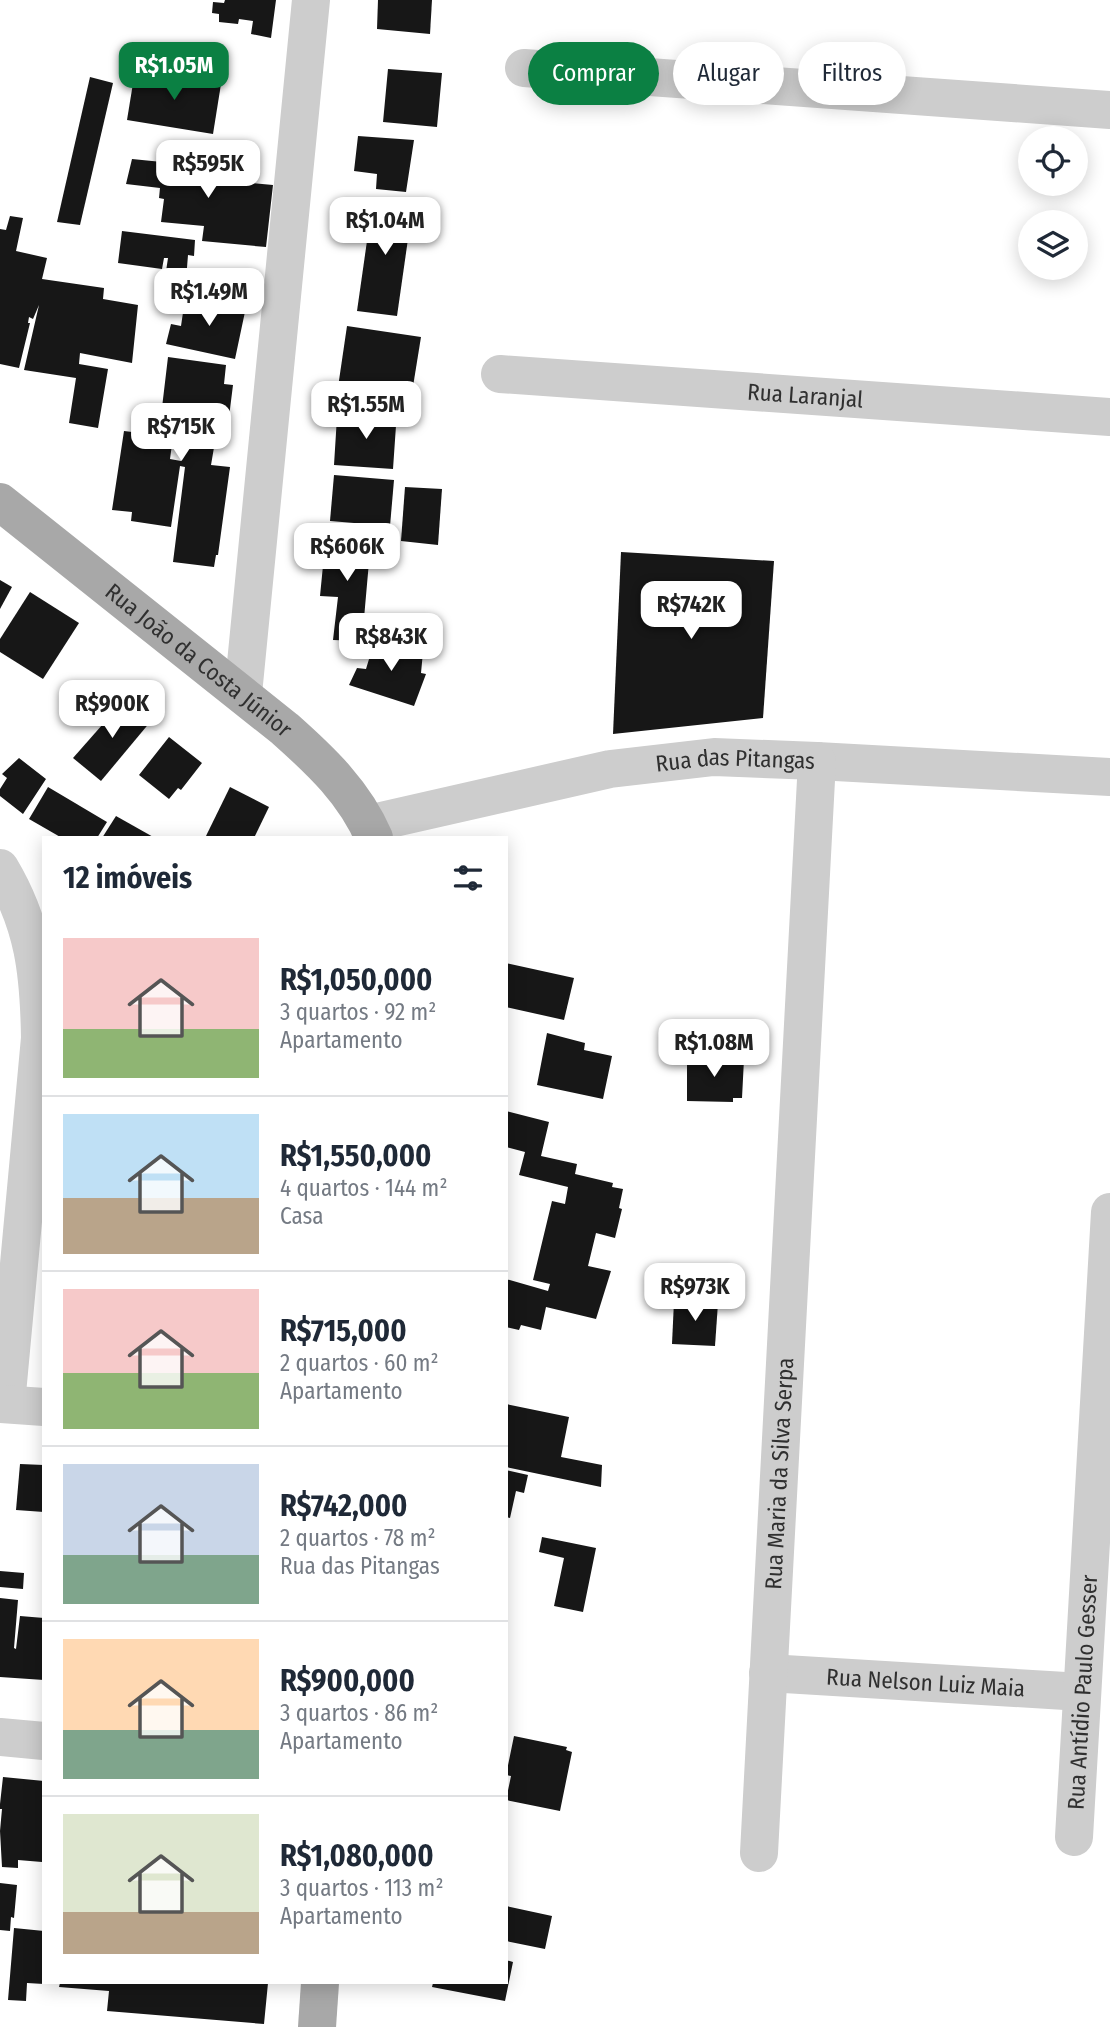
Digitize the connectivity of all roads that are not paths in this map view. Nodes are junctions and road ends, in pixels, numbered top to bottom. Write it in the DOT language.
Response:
graph roads {
  1 [pos="311,0"];
  2 [pos="524,68"];
  3 [pos="1110,110"];
  4 [pos="500,374"];
  5 [pos="1110,417"];
  6 [pos="0,502"];
  7 [pos="243,694"];
  8 [pos="817,761"];
  9 [pos="1110,777"];
  10 [pos="371,831"];
  11 [pos="0,868"];
  12 [pos="1110,1212"];
  13 [pos="3,1404"];
  14 [pos="42,1407"];
  15 [pos="768,1672"];
  16 [pos="1082,1692"];
  17 [pos="0,1737"];
  18 [pos="42,1741"];
  19 [pos="1074,1837"];
  20 [pos="759,1853"];
  21 [pos="320,1984"];
  22 [pos="317,2027"];
  1 -- 7 [label="street"];
  2 -- 3 [label="street"];
  4 -- 5 [label="street, Rua Laranjal"];
  6 -- 7 [label="main road, Rua João da Costa Júnior"];
  7 -- 10 [label="main road, Rua João da Costa Júnior"];
  8 -- 9 [label="street, Rua das Pitangas"];
  8 -- 10 [label="street, Rua das Pitangas"];
  8 -- 15 [label="street, Rua Maria da Silva Serpa"];
  11 -- 13 [label="street"];
  12 -- 16 [label="street, Rua Antídio Paulo Gesser"];
  13 -- 14 [label="street"];
  15 -- 16 [label="street, Rua Nelson Luiz Maia"];
  15 -- 20 [label="street, Rua Maria da Silva Serpa"];
  16 -- 19 [label="street, Rua Antídio Paulo Gesser"];
  17 -- 18 [label="street"];
  21 -- 22 [label="main road"];
}
